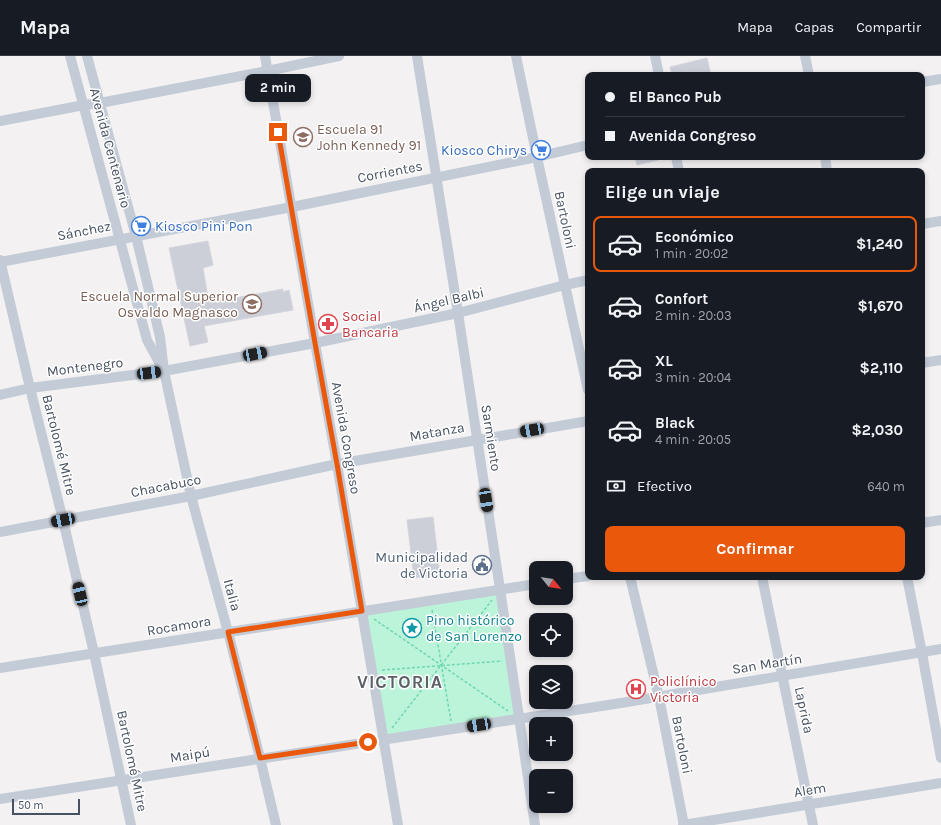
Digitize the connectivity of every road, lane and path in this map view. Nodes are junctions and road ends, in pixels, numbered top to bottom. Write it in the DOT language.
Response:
graph roads {
  1 [pos="70,56"];
  2 [pos="87,56"];
  3 [pos="265,56"];
  4 [pos="339,56"];
  5 [pos="417,56"];
  6 [pos="516,56"];
  7 [pos="655,56"];
  8 [pos="805,56"];
  9 [pos="267,71"];
  10 [pos="658,72"];
  11 [pos="808,72"];
  12 [pos="941,79"];
  13 [pos="925,82"];
  14 [pos="100,103"];
  15 [pos="84,105"];
  16 [pos="0,121"];
  17 [pos="585,146"];
  18 [pos="537,157"];
  19 [pos="436,178"];
  20 [pos="292,207"];
  21 [pos="941,221"];
  22 [pos="925,224"];
  23 [pos="136,236"];
  24 [pos="119,239"];
  25 [pos="0,261"];
  26 [pos="585,281"];
  27 [pos="565,285"];
  28 [pos="458,313"];
  29 [pos="315,343"];
  30 [pos="941,360"];
  31 [pos="925,363"];
  32 [pos="164,371"];
  33 [pos="585,376"];
  34 [pos="30,388"];
  35 [pos="0,395"];
  36 [pos="585,422"];
  37 [pos="477,440"];
  38 [pos="337,464"];
  39 [pos="191,496"];
  40 [pos="63,520"];
  41 [pos="941,520"];
  42 [pos="925,523"];
  43 [pos="0,532"];
  44 [pos="585,576"];
  45 [pos="573,578"];
  46 [pos="631,580"];
  47 [pos="763,580"];
  48 [pos="908,580"];
  49 [pos="529,585"];
  50 [pos="500,589"];
  51 [pos="430,600"];
  52 [pos="362,611"];
  53 [pos="228,632"];
  54 [pos="941,649"];
  55 [pos="922,653"];
  56 [pos="94,654"];
  57 [pos="511,660"];
  58 [pos="441,665"];
  59 [pos="0,668"];
  60 [pos="372,670"];
  61 [pos="783,676"];
  62 [pos="659,697"];
  63 [pos="520,718"];
  64 [pos="452,729"];
  65 [pos="384,739"];
  66 [pos="260,758"];
  67 [pos="941,758"];
  68 [pos="121,780"];
  69 [pos="941,783"];
  70 [pos="0,799"];
  71 [pos="809,804"];
  72 [pos="131,825"];
  73 [pos="276,825"];
  74 [pos="398,825"];
  75 [pos="534,825"];
  76 [pos="684,825"];
  77 [pos="813,825"];
  1 -- 15 [label="street, Avenida Centenario"];
  2 -- 14 [label="street, Avenida Centenario"];
  3 -- 9 [label="street, Avenida Congreso"];
  4 -- 9 [label="street"];
  5 -- 19 [label="street, Sarmiento"];
  6 -- 18 [label="street, Bartoloni"];
  7 -- 10 [label="street"];
  8 -- 11 [label="street"];
  9 -- 14 [label="street"];
  9 -- 20 [label="street, Avenida Congreso"];
  12 -- 13 [label="street"];
  14 -- 15 [label="street"];
  14 -- 23 [label="street, Avenida Centenario"];
  15 -- 16 [label="street"];
  15 -- 24 [label="street, Avenida Centenario"];
  17 -- 18 [label="street, Corrientes"];
  18 -- 19 [label="street, Corrientes"];
  18 -- 27 [label="street, Bartoloni"];
  19 -- 20 [label="street, Corrientes"];
  19 -- 28 [label="street, Sarmiento"];
  20 -- 23 [label="street, Sánchez"];
  20 -- 29 [label="street, Avenida Congreso"];
  21 -- 22 [label="street"];
  23 -- 24 [label="street, Sánchez"];
  23 -- 32 [label="street, Avenida Centenario"];
  24 -- 25 [label="street, Sánchez"];
  24 -- 32 [label="street, Avenida Centenario"];
  25 -- 34 [label="street, Bartolomé Mitre"];
  26 -- 27 [label="street, Ángel Balbi"];
  27 -- 28 [label="street, Ángel Balbi"];
  27 -- 33 [label="street, Bartoloni"];
  28 -- 29 [label="street, Ángel Balbi"];
  28 -- 37 [label="street, Sarmiento"];
  29 -- 32 [label="street, Montenegro"];
  29 -- 38 [label="street, Avenida Congreso"];
  30 -- 31 [label="street"];
  32 -- 34 [label="street, Montenegro"];
  32 -- 39 [label="street, Italia"];
  34 -- 35 [label="street, Montenegro"];
  34 -- 40 [label="street, Bartolomé Mitre"];
  36 -- 37 [label="street, Matanza"];
  37 -- 38 [label="street, Matanza"];
  37 -- 50 [label="street, Sarmiento"];
  38 -- 39 [label="street, Chacabuco"];
  38 -- 52 [label="street, Avenida Congreso"];
  39 -- 40 [label="street, Chacabuco"];
  39 -- 53 [label="street, Italia"];
  40 -- 43 [label="street, Chacabuco"];
  40 -- 56 [label="street, Bartolomé Mitre"];
  41 -- 42 [label="street"];
  44 -- 45 [label="street"];
  46 -- 62 [label="street, Bartoloni"];
  47 -- 61 [label="street, Laprida"];
  48 -- 55 [label="street"];
  49 -- 50 [label="street, Rocamora"];
  50 -- 51 [label="street, Rocamora"];
  50 -- 57 [label="street, Sarmiento"];
  50 -- 58 [label="path"];
  51 -- 52 [label="street, Rocamora"];
  51 -- 58 [label="path"];
  52 -- 53 [label="street, Rocamora"];
  52 -- 58 [label="path"];
  52 -- 60 [label="street, Avenida Congreso"];
  53 -- 56 [label="street, Rocamora"];
  53 -- 66 [label="street, Italia"];
  54 -- 55 [label="street, San Martín"];
  55 -- 61 [label="street, San Martín"];
  55 -- 67 [label="street"];
  56 -- 59 [label="street, Rocamora"];
  56 -- 68 [label="street, Bartolomé Mitre"];
  57 -- 58 [label="path"];
  57 -- 63 [label="street, Sarmiento"];
  58 -- 60 [label="path"];
  58 -- 63 [label="path"];
  58 -- 64 [label="path"];
  58 -- 65 [label="path"];
  60 -- 65 [label="street, Avenida Congreso"];
  61 -- 62 [label="street, San Martín"];
  61 -- 71 [label="street, Laprida"];
  62 -- 63 [label="street, San Martín"];
  62 -- 76 [label="street, Bartoloni"];
  63 -- 64 [label="street, San Martín"];
  63 -- 75 [label="street, Sarmiento"];
  64 -- 65 [label="street, San Martín"];
  65 -- 66 [label="street, Maipú"];
  65 -- 74 [label="street, Avenida Congreso"];
  66 -- 68 [label="street, Maipú"];
  66 -- 73 [label="street, Italia"];
  68 -- 70 [label="street, Maipú"];
  68 -- 72 [label="street, Bartolomé Mitre"];
  69 -- 71 [label="street, Alem"];
  71 -- 76 [label="street, Alem"];
  71 -- 77 [label="street, Laprida"];
}
